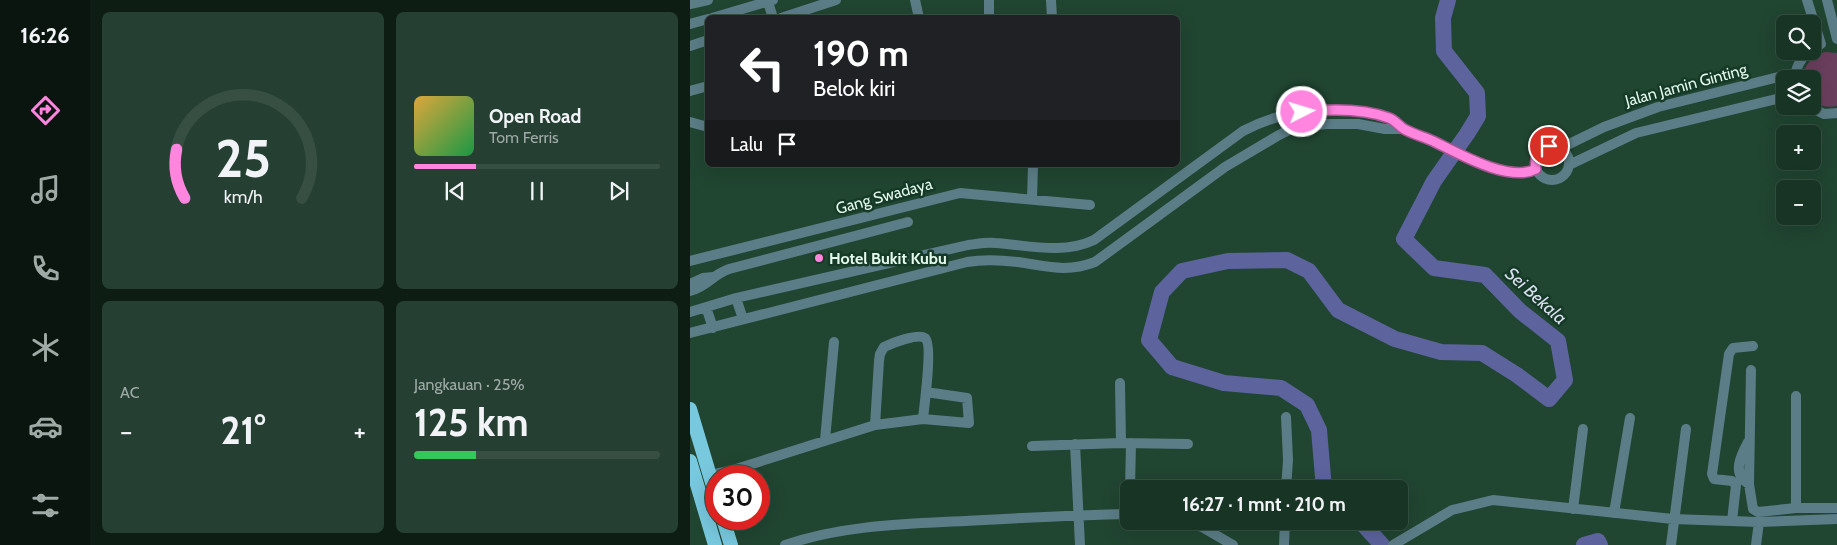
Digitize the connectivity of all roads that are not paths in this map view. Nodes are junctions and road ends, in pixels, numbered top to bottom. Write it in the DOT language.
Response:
graph roads {
  1 [pos="708,0"];
  2 [pos="836,0"];
  3 [pos="915,0"];
  4 [pos="988,0"];
  5 [pos="1051,0"];
  6 [pos="1807,0"];
  7 [pos="1827,0"];
  8 [pos="770,1"];
  9 [pos="690,4"];
  10 [pos="722,15"];
  11 [pos="772,15"];
  12 [pos="790,15"];
  13 [pos="918,15"];
  14 [pos="989,15"];
  15 [pos="1052,15"];
  16 [pos="1810,15"];
  17 [pos="705,20"];
  18 [pos="690,24"];
  19 [pos="1837,39"];
  20 [pos="705,41"];
  21 [pos="1837,43"];
  22 [pos="1821,45"];
  23 [pos="690,46"];
  24 [pos="1776,80"];
  25 [pos="705,87"];
  26 [pos="690,91"];
  27 [pos="1776,98"];
  28 [pos="1821,112"];
  29 [pos="1835,114"];
  30 [pos="690,122"];
  31 [pos="1837,125"];
  32 [pos="705,127"];
  33 [pos="690,128"];
  34 [pos="705,128"];
  35 [pos="1405,129"];
  36 [pos="1561,148"];
  37 [pos="1569,165"];
  38 [pos="1033,167"];
  39 [pos="1536,169"];
  40 [pos="1032,199"];
  41 [pos="1090,205"];
  42 [pos="908,222"];
  43 [pos="690,261"];
  44 [pos="713,276"];
  45 [pos="690,284"];
  46 [pos="690,291"];
  47 [pos="736,298"];
  48 [pos="706,307"];
  49 [pos="690,312"];
  50 [pos="743,319"];
  51 [pos="713,328"];
  52 [pos="690,333"];
  53 [pos="834,342"];
  54 [pos="1753,346"];
  55 [pos="1750,370"];
  56 [pos="1120,383"];
  57 [pos="926,392"];
  58 [pos="1796,396"];
  59 [pos="690,409"];
  60 [pos="1286,417"];
  61 [pos="1630,418"];
  62 [pos="923,419"];
  63 [pos="969,423"];
  64 [pos="875,425"];
  65 [pos="980,426"];
  66 [pos="1583,429"];
  67 [pos="1686,429"];
  68 [pos="825,440"];
  69 [pos="1126,443"];
  70 [pos="1075,444"];
  71 [pos="1188,444"];
  72 [pos="1032,446"];
  73 [pos="690,461"];
  74 [pos="707,465"];
  75 [pos="748,465"];
  76 [pos="1129,480"];
  77 [pos="1287,480"];
  78 [pos="1796,508"];
  79 [pos="1837,508"];
  80 [pos="1573,509"];
  81 [pos="1614,513"];
  82 [pos="1120,514"];
  83 [pos="1079,515"];
  84 [pos="1673,519"];
  85 [pos="1837,519"];
  86 [pos="1732,521"];
  87 [pos="1759,522"];
  88 [pos="726,530"];
  89 [pos="1207,530"];
  90 [pos="1285,530"];
  91 [pos="713,543"];
  92 [pos="731,545"];
  93 [pos="785,545"];
  94 [pos="1080,545"];
  95 [pos="1233,545"];
  96 [pos="1284,545"];
  97 [pos="1393,545"];
  98 [pos="1671,545"];
  99 [pos="1756,545"];
  1 -- 9 [label="street"];
  2 -- 12 [label="street"];
  3 -- 13 [label="street"];
  4 -- 14 [label="street"];
  5 -- 15 [label="street"];
  6 -- 16 [label="street"];
  7 -- 19 [label="street"];
  8 -- 10 [label="street"];
  8 -- 11 [label="street"];
  17 -- 18 [label="street"];
  20 -- 23 [label="street"];
  21 -- 22 [label="street"];
  24 -- 36 [label="street, Jalan Jamin Ginting"];
  25 -- 26 [label="street"];
  27 -- 37 [label="street, Jalan Jamin Ginting"];
  28 -- 29 [label="street"];
  29 -- 31 [label="street"];
  30 -- 32 [label="street"];
  33 -- 34 [label="street"];
  35 -- 39 [label="street"];
  35 -- 47 [label="street"];
  35 -- 50 [label="street"];
  36 -- 37 [label="street"];
  36 -- 39 [label="street"];
  37 -- 39 [label="street"];
  38 -- 40 [label="street"];
  40 -- 41 [label="street, Gang Swadaya"];
  40 -- 43 [label="street, Gang Swadaya"];
  42 -- 44 [label="street"];
  44 -- 45 [label="street"];
  44 -- 46 [label="street"];
  47 -- 48 [label="street"];
  47 -- 50 [label="street"];
  48 -- 49 [label="street"];
  48 -- 51 [label="street"];
  50 -- 51 [label="street"];
  51 -- 52 [label="street"];
  53 -- 68 [label="street"];
  54 -- 86 [label="street"];
  55 -- 78 [label="street"];
  56 -- 69 [label="street"];
  57 -- 62 [label="street"];
  57 -- 63 [label="street"];
  57 -- 64 [label="street"];
  58 -- 78 [label="street"];
  59 -- 74 [label="highway"];
  60 -- 77 [label="street"];
  61 -- 81 [label="street"];
  62 -- 63 [label="street"];
  62 -- 64 [label="street"];
  63 -- 65 [label="street"];
  64 -- 68 [label="street"];
  66 -- 80 [label="street"];
  67 -- 84 [label="street"];
  68 -- 75 [label="street"];
  69 -- 70 [label="street"];
  69 -- 71 [label="street"];
  69 -- 76 [label="street"];
  70 -- 72 [label="street"];
  70 -- 83 [label="street"];
  73 -- 91 [label="highway"];
  78 -- 79 [label="street"];
  80 -- 81 [label="street"];
  80 -- 97 [label="street"];
  81 -- 84 [label="street"];
  82 -- 83 [label="street"];
  83 -- 93 [label="street"];
  83 -- 94 [label="street"];
  84 -- 86 [label="street"];
  84 -- 98 [label="street"];
  85 -- 87 [label="street"];
  86 -- 87 [label="street"];
  87 -- 99 [label="street"];
  88 -- 92 [label="highway"];
  89 -- 95 [label="street"];
  90 -- 96 [label="street"];
}
